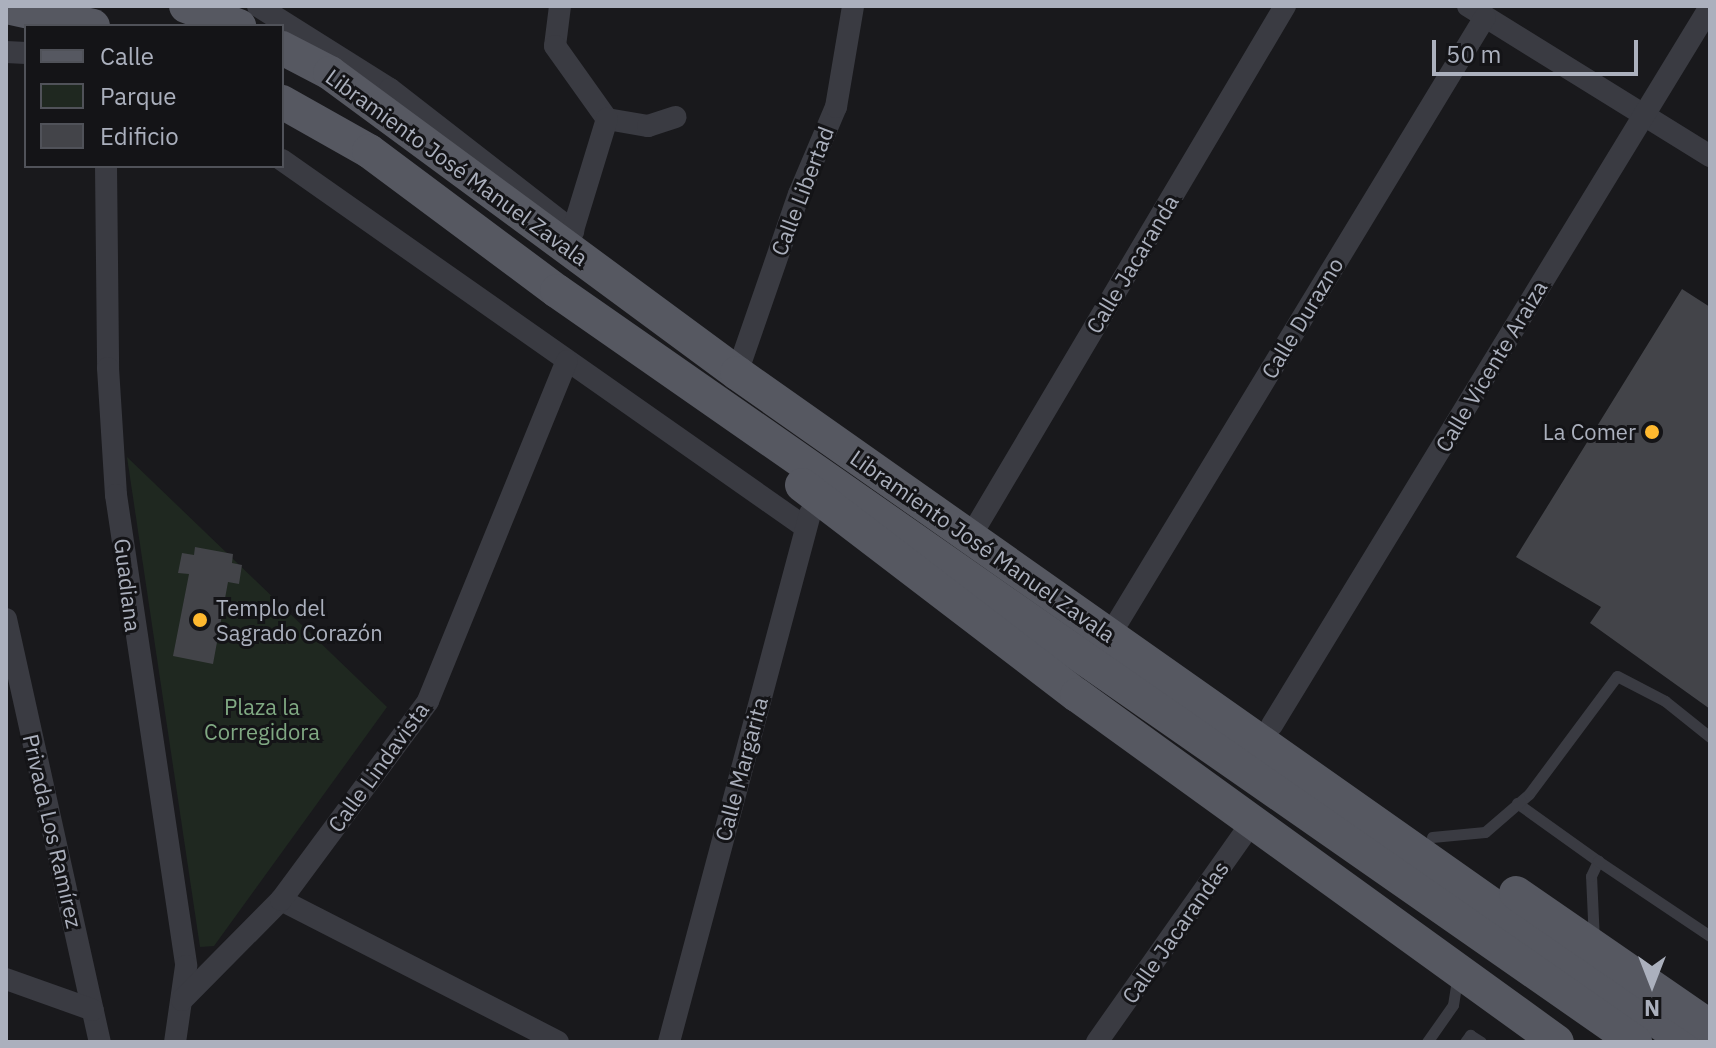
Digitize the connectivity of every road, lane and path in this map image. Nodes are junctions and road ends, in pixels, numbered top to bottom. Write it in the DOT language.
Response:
graph roads {
  1 [pos="186,6"];
  2 [pos="258,6"];
  3 [pos="560,6"];
  4 [pos="1285,6"];
  5 [pos="6,7"];
  6 [pos="850,7"];
  7 [pos="1710,7"];
  8 [pos="1476,11"];
  9 [pos="84,24"];
  10 [pos="234,24"];
  11 [pos="284,49"];
  12 [pos="284,103"];
  13 [pos="1644,115"];
  14 [pos="676,117"];
  15 [pos="607,119"];
  16 [pos="1710,156"];
  17 [pos="284,161"];
  18 [pos="106,168"];
  19 [pos="570,240"];
  20 [pos="567,361"];
  21 [pos="745,379"];
  22 [pos="739,418"];
  23 [pos="811,512"];
  24 [pos="979,522"];
  25 [pos="6,619"];
  26 [pos="1119,620"];
  27 [pos="10,657"];
  28 [pos="1272,725"];
  29 [pos="1710,737"];
  30 [pos="1517,803"];
  31 [pos="1252,822"];
  32 [pos="1432,837"];
  33 [pos="1598,861"];
  34 [pos="281,900"];
  35 [pos="1710,936"];
  36 [pos="1594,946"];
  37 [pos="1458,970"];
  38 [pos="6,979"];
  39 [pos="182,1000"];
  40 [pos="93,1010"];
  41 [pos="1710,1027"];
  42 [pos="100,1042"];
  43 [pos="175,1042"];
  44 [pos="558,1042"];
  45 [pos="669,1042"];
  46 [pos="1097,1042"];
  47 [pos="1427,1042"];
  48 [pos="1465,1042"];
  49 [pos="1481,1042"];
  50 [pos="1557,1042"];
  51 [pos="1635,1042"];
  52 [pos="1687,1042"];
  1 -- 10 [label="main road"];
  2 -- 19 [label="street"];
  3 -- 15 [label="street"];
  4 -- 24 [label="street, Calle Jacaranda"];
  5 -- 9 [label="main road"];
  6 -- 21 [label="street, Calle Libertad"];
  7 -- 13 [label="street, Calle Vicente Araiza"];
  8 -- 13 [label="street"];
  8 -- 26 [label="street, Calle Durazno"];
  11 -- 19 [label="main road, Libramiento José Manuel Zavala"];
  12 -- 22 [label="main road, Libramiento José Manuel Zavala"];
  13 -- 16 [label="street"];
  13 -- 28 [label="street, Calle Vicente Araiza"];
  14 -- 15 [label="street"];
  15 -- 19 [label="street"];
  17 -- 20 [label="street"];
  18 -- 39 [label="street, Guadiana"];
  19 -- 21 [label="main road, Libramiento José Manuel Zavala"];
  20 -- 23 [label="street"];
  20 -- 34 [label="street, Calle Lindavista"];
  21 -- 24 [label="main road"];
  21 -- 52 [label="main road, Libramiento José Manuel Zavala"];
  22 -- 23 [label="main road"];
  22 -- 51 [label="main road, Libramiento José Manuel Zavala"];
  23 -- 31 [label="main road"];
  23 -- 45 [label="street, Calle Margarita"];
  24 -- 26 [label="main road"];
  25 -- 27 [label="street, Privada Los Ramírez"];
  26 -- 28 [label="main road"];
  27 -- 40 [label="street, Privada Los Ramírez"];
  28 -- 32 [label="main road"];
  29 -- 30 [label="lane"];
  30 -- 32 [label="lane"];
  30 -- 33 [label="lane"];
  31 -- 37 [label="main road"];
  31 -- 46 [label="street, Calle Jacarandas"];
  32 -- 36 [label="main road"];
  33 -- 35 [label="lane"];
  33 -- 36 [label="lane"];
  34 -- 39 [label="street, Calle Lindavista"];
  34 -- 44 [label="street"];
  36 -- 41 [label="main road"];
  37 -- 47 [label="lane"];
  37 -- 50 [label="main road"];
  38 -- 40 [label="street"];
  39 -- 43 [label="street, Guadiana"];
  40 -- 42 [label="street, Privada Los Ramírez"];
  48 -- 49 [label="lane"];
}
